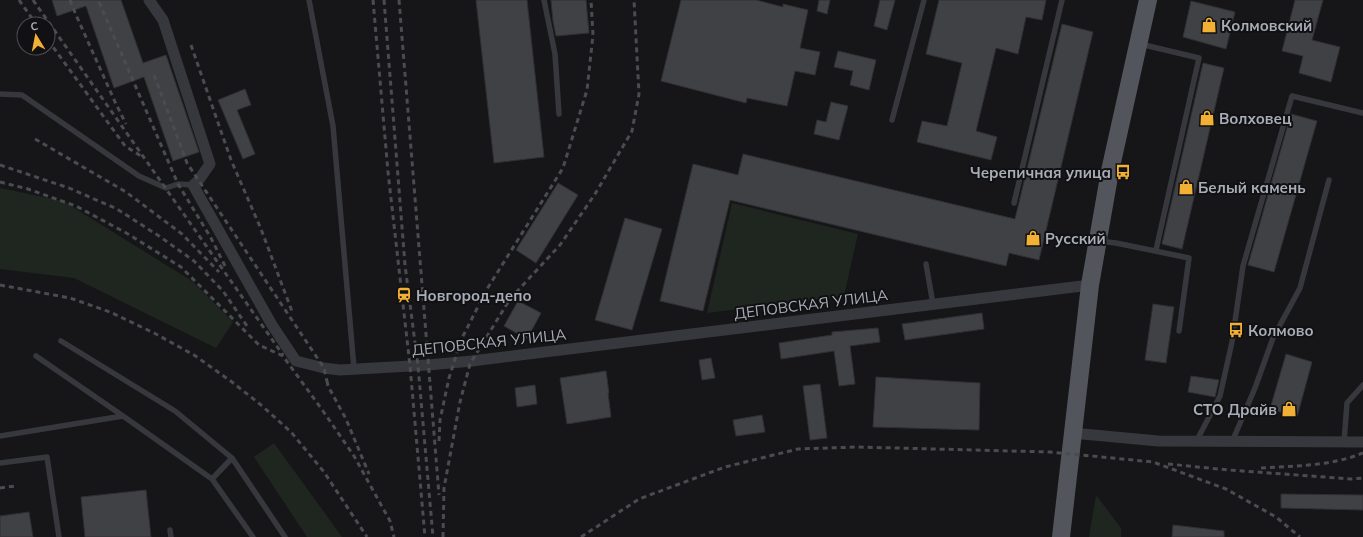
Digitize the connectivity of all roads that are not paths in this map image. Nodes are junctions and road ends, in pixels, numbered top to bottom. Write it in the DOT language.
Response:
graph roads {
  1 [pos="149,0"];
  2 [pos="309,0"];
  3 [pos="544,0"];
  4 [pos="924,0"];
  5 [pos="1062,0"];
  6 [pos="1148,0"];
  7 [pos="1138,44"];
  8 [pos="0,94"];
  9 [pos="1363,112"];
  10 [pos="560,114"];
  11 [pos="892,120"];
  12 [pos="1329,180"];
  13 [pos="194,185"];
  14 [pos="1014,202"];
  15 [pos="1097,241"];
  16 [pos="1156,250"];
  17 [pos="926,264"];
  18 [pos="1090,285"];
  19 [pos="933,304"];
  20 [pos="1178,331"];
  21 [pos="61,341"];
  22 [pos="36,356"];
  23 [pos="354,368"];
  24 [pos="1363,385"];
  25 [pos="123,416"];
  26 [pos="1072,433"];
  27 [pos="0,436"];
  28 [pos="1196,442"];
  29 [pos="1232,442"];
  30 [pos="1363,442"];
  31 [pos="1344,443"];
  32 [pos="232,458"];
  33 [pos="0,463"];
  34 [pos="212,479"];
  35 [pos="170,530"];
  36 [pos="59,537"];
  37 [pos="171,537"];
  38 [pos="253,537"];
  39 [pos="285,537"];
  40 [pos="1061,537"];
  1 -- 13 [label="street"];
  2 -- 23 [label="lane"];
  3 -- 10 [label="lane"];
  4 -- 11 [label="lane"];
  5 -- 14 [label="lane"];
  6 -- 7 [label="main road"];
  7 -- 15 [label="main road"];
  7 -- 16 [label="lane"];
  8 -- 13 [label="lane"];
  9 -- 28 [label="lane"];
  12 -- 29 [label="lane"];
  13 -- 23 [label="street, ДЕПОВСКАЯ УЛИЦА"];
  15 -- 16 [label="lane"];
  15 -- 18 [label="main road"];
  16 -- 20 [label="lane"];
  17 -- 19 [label="lane"];
  18 -- 19 [label="street, ДЕПОВСКАЯ УЛИЦА"];
  18 -- 26 [label="main road"];
  19 -- 23 [label="street, ДЕПОВСКАЯ УЛИЦА"];
  21 -- 32 [label="lane"];
  22 -- 25 [label="lane"];
  24 -- 31 [label="lane"];
  25 -- 27 [label="lane"];
  25 -- 34 [label="lane"];
  26 -- 28 [label="street"];
  26 -- 40 [label="main road"];
  28 -- 29 [label="street"];
  29 -- 31 [label="street"];
  30 -- 31 [label="street"];
  32 -- 34 [label="lane"];
  32 -- 39 [label="lane"];
  33 -- 36 [label="lane"];
  34 -- 38 [label="lane"];
  35 -- 37 [label="lane"];
}
